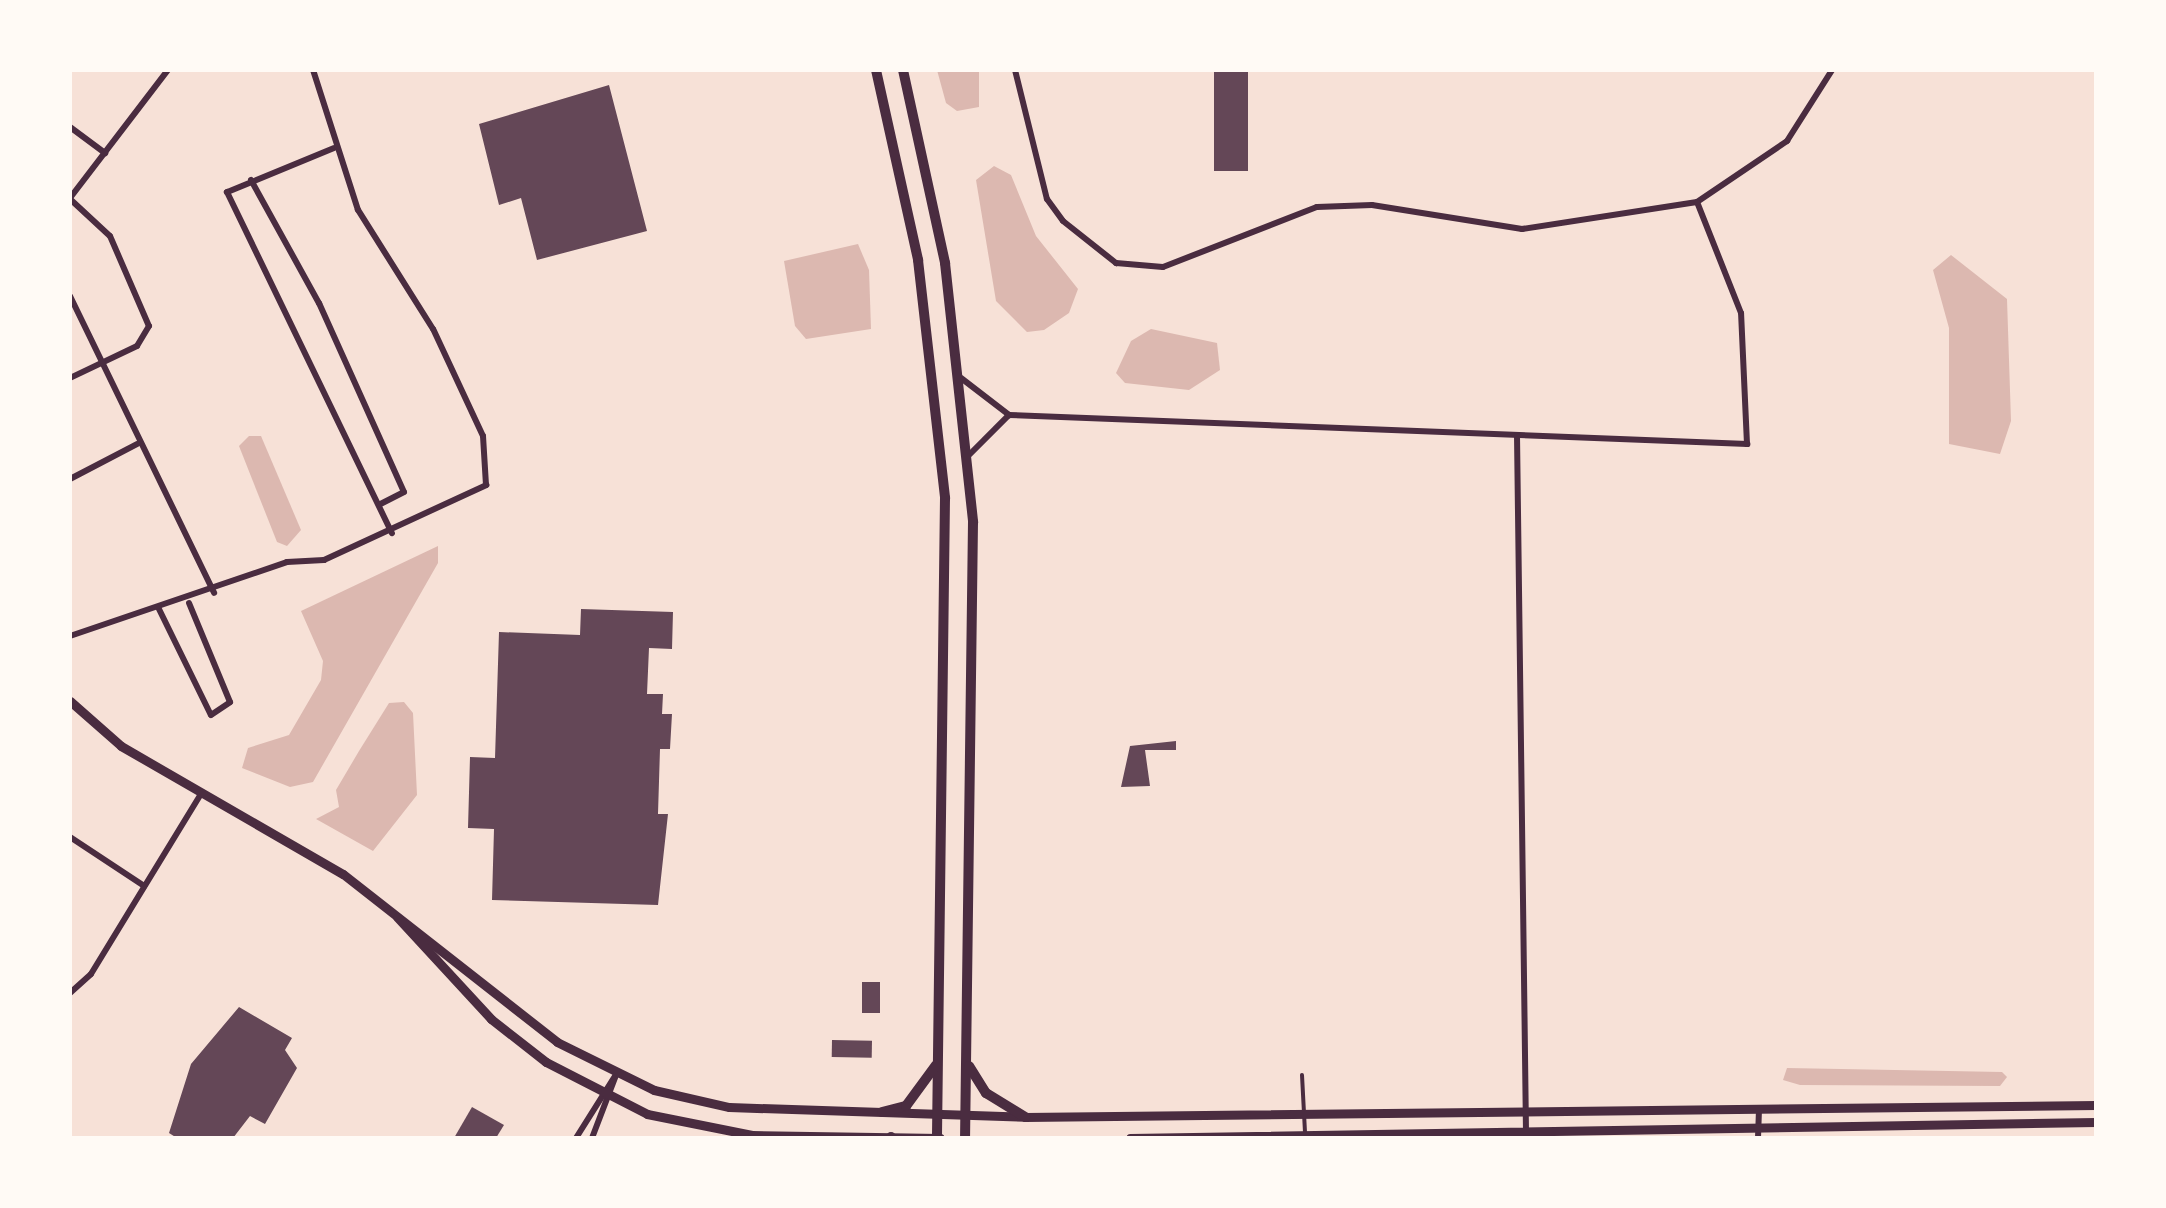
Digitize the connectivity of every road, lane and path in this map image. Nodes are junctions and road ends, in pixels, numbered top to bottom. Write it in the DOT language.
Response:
graph roads {
  1 [pos="168,70"];
  2 [pos="313,70"];
  3 [pos="876,70"];
  4 [pos="902,70"];
  5 [pos="1015,70"];
  6 [pos="1832,70"];
  7 [pos="70,127"];
  8 [pos="334,148"];
  9 [pos="104,153"];
  10 [pos="251,180"];
  11 [pos="70,198"];
  12 [pos="1697,202"];
  13 [pos="70,296"];
  14 [pos="73,316"];
  15 [pos="103,362"];
  16 [pos="70,378"];
  17 [pos="961,378"];
  18 [pos="1008,415"];
  19 [pos="1517,434"];
  20 [pos="136,444"];
  21 [pos="968,456"];
  22 [pos="70,479"];
  23 [pos="380,504"];
  24 [pos="392,532"];
  25 [pos="214,593"];
  26 [pos="189,603"];
  27 [pos="158,607"];
  28 [pos="70,636"];
  29 [pos="70,701"];
  30 [pos="202,792"];
  31 [pos="70,837"];
  32 [pos="144,886"];
  33 [pos="395,915"];
  34 [pos="70,993"];
  35 [pos="939,1055"];
  36 [pos="966,1060"];
  37 [pos="616,1074"];
  38 [pos="1302,1075"];
  39 [pos="598,1092"];
  40 [pos="614,1100"];
  41 [pos="2096,1105"];
  42 [pos="1525,1110"];
  43 [pos="1759,1110"];
  44 [pos="882,1112"];
  45 [pos="937,1116"];
  46 [pos="965,1116"];
  47 [pos="1306,1116"];
  48 [pos="1024,1117"];
  49 [pos="2096,1122"];
  50 [pos="1526,1132"];
  51 [pos="1758,1133"];
  52 [pos="1305,1136"];
  53 [pos="576,1138"];
  54 [pos="592,1138"];
  55 [pos="892,1138"];
  56 [pos="938,1138"];
  57 [pos="965,1138"];
  58 [pos="1130,1138"];
  1 -- 9 [label="street"];
  2 -- 8 [label="street"];
  3 -- 35 [label="main road"];
  4 -- 17 [label="main road"];
  5 -- 12 [label="street"];
  6 -- 12 [label="street"];
  7 -- 9 [label="street"];
  8 -- 10 [label="street"];
  8 -- 24 [label="street"];
  9 -- 11 [label="street"];
  10 -- 23 [label="street"];
  10 -- 23 [label="street"];
  11 -- 15 [label="street"];
  12 -- 19 [label="street"];
  13 -- 14 [label="street"];
  14 -- 15 [label="street"];
  15 -- 16 [label="street"];
  15 -- 20 [label="street"];
  17 -- 18 [label="street"];
  17 -- 21 [label="main road"];
  18 -- 19 [label="street"];
  18 -- 21 [label="street"];
  19 -- 42 [label="street"];
  20 -- 22 [label="street"];
  20 -- 25 [label="street"];
  21 -- 36 [label="main road"];
  23 -- 24 [label="street"];
  24 -- 25 [label="street"];
  25 -- 26 [label="street"];
  26 -- 27 [label="street"];
  26 -- 27 [label="street"];
  27 -- 28 [label="street"];
  29 -- 30 [label="street"];
  30 -- 32 [label="street"];
  30 -- 33 [label="street"];
  31 -- 32 [label="street"];
  32 -- 34 [label="street"];
  33 -- 37 [label="street"];
  33 -- 39 [label="street"];
  35 -- 44 [label="main road"];
  35 -- 45 [label="main road"];
  36 -- 46 [label="main road"];
  36 -- 48 [label="main road"];
  37 -- 39 [label="street"];
  37 -- 40 [label="street"];
  37 -- 44 [label="street"];
  38 -- 47 [label="lane"];
  39 -- 40 [label="street"];
  39 -- 53 [label="street"];
  40 -- 54 [label="street"];
  40 -- 55 [label="street"];
  41 -- 43 [label="street"];
  42 -- 43 [label="street"];
  42 -- 47 [label="street"];
  42 -- 50 [label="street"];
  43 -- 51 [label="street"];
  44 -- 45 [label="street"];
  45 -- 46 [label="street"];
  45 -- 56 [label="main road"];
  46 -- 48 [label="street"];
  46 -- 57 [label="main road"];
  47 -- 48 [label="street"];
  47 -- 52 [label="lane"];
  49 -- 51 [label="street"];
  50 -- 51 [label="street"];
  50 -- 52 [label="street"];
  52 -- 58 [label="street"];
  55 -- 56 [label="street"];
}
